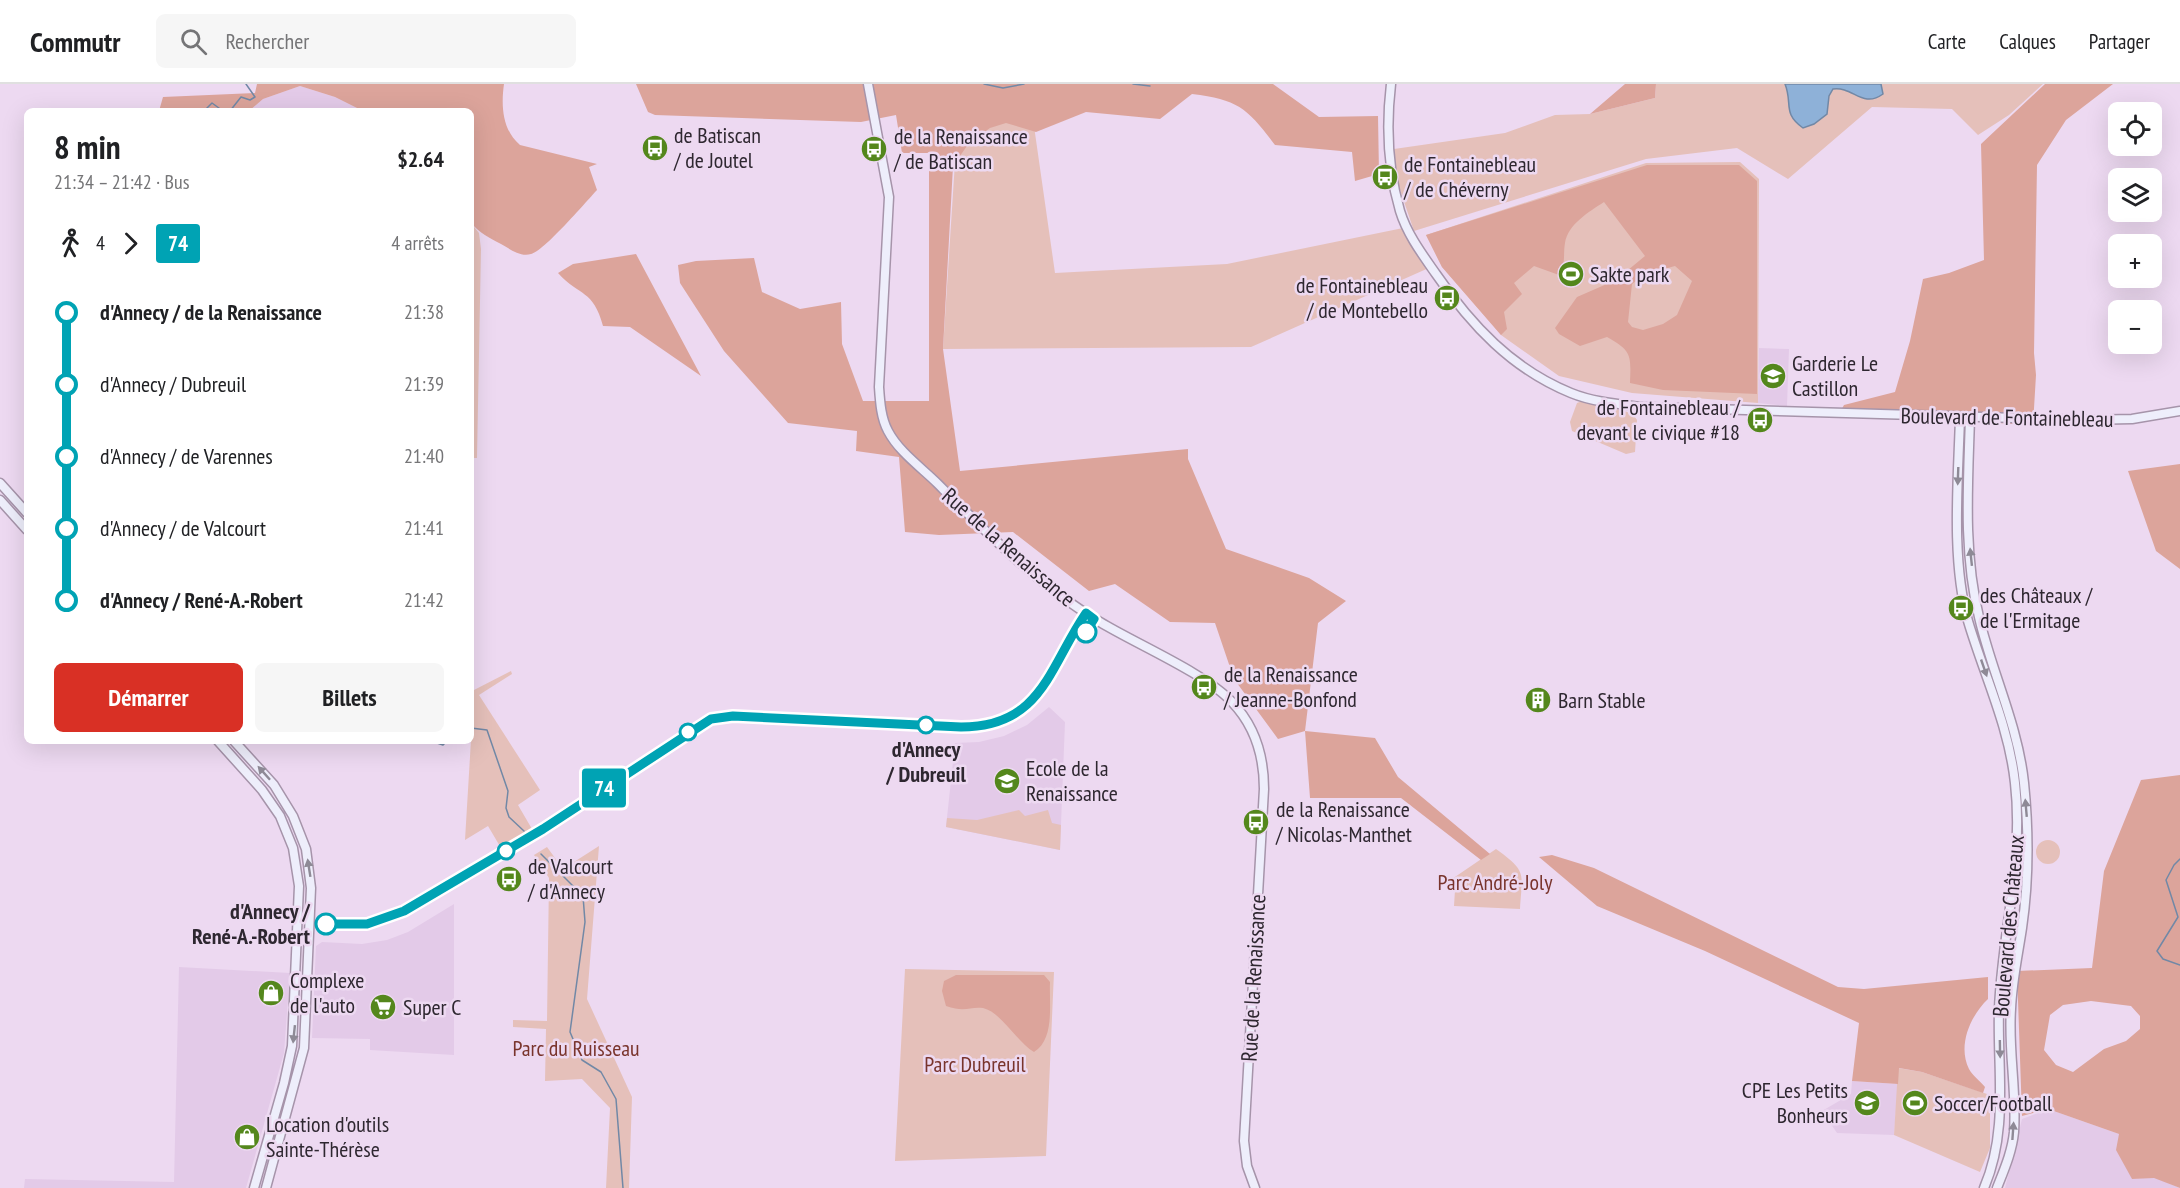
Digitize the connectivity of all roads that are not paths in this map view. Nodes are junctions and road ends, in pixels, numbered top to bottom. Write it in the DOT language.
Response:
graph roads {
  1 [pos="868,84"];
  2 [pos="1391,84"];
  3 [pos="2180,411"];
  4 [pos="1965,418"];
  5 [pos="0,483"];
  6 [pos="0,500"];
  7 [pos="24,510"];
  8 [pos="24,527"];
  9 [pos="222,744"];
  10 [pos="237,744"];
  11 [pos="254,1188"];
  12 [pos="266,1188"];
  13 [pos="1255,1188"];
  14 [pos="1984,1188"];
  15 [pos="1997,1188"];
  1 -- 13 [label="street, Rue de la Renaissance"];
  2 -- 4 [label="street, Boulevard de Fontainebleau"];
  3 -- 4 [label="street, Boulevard de Fontainebleau"];
  4 -- 14 [label="street, Boulevard des Châteaux, one-way"];
  15 -- 4 [label="street, Boulevard des Châteaux, one-way"];
  5 -- 7 [label="street"];
  6 -- 8 [label="street"];
  9 -- 11 [label="street, one-way"];
  12 -- 10 [label="street, one-way"];
}
